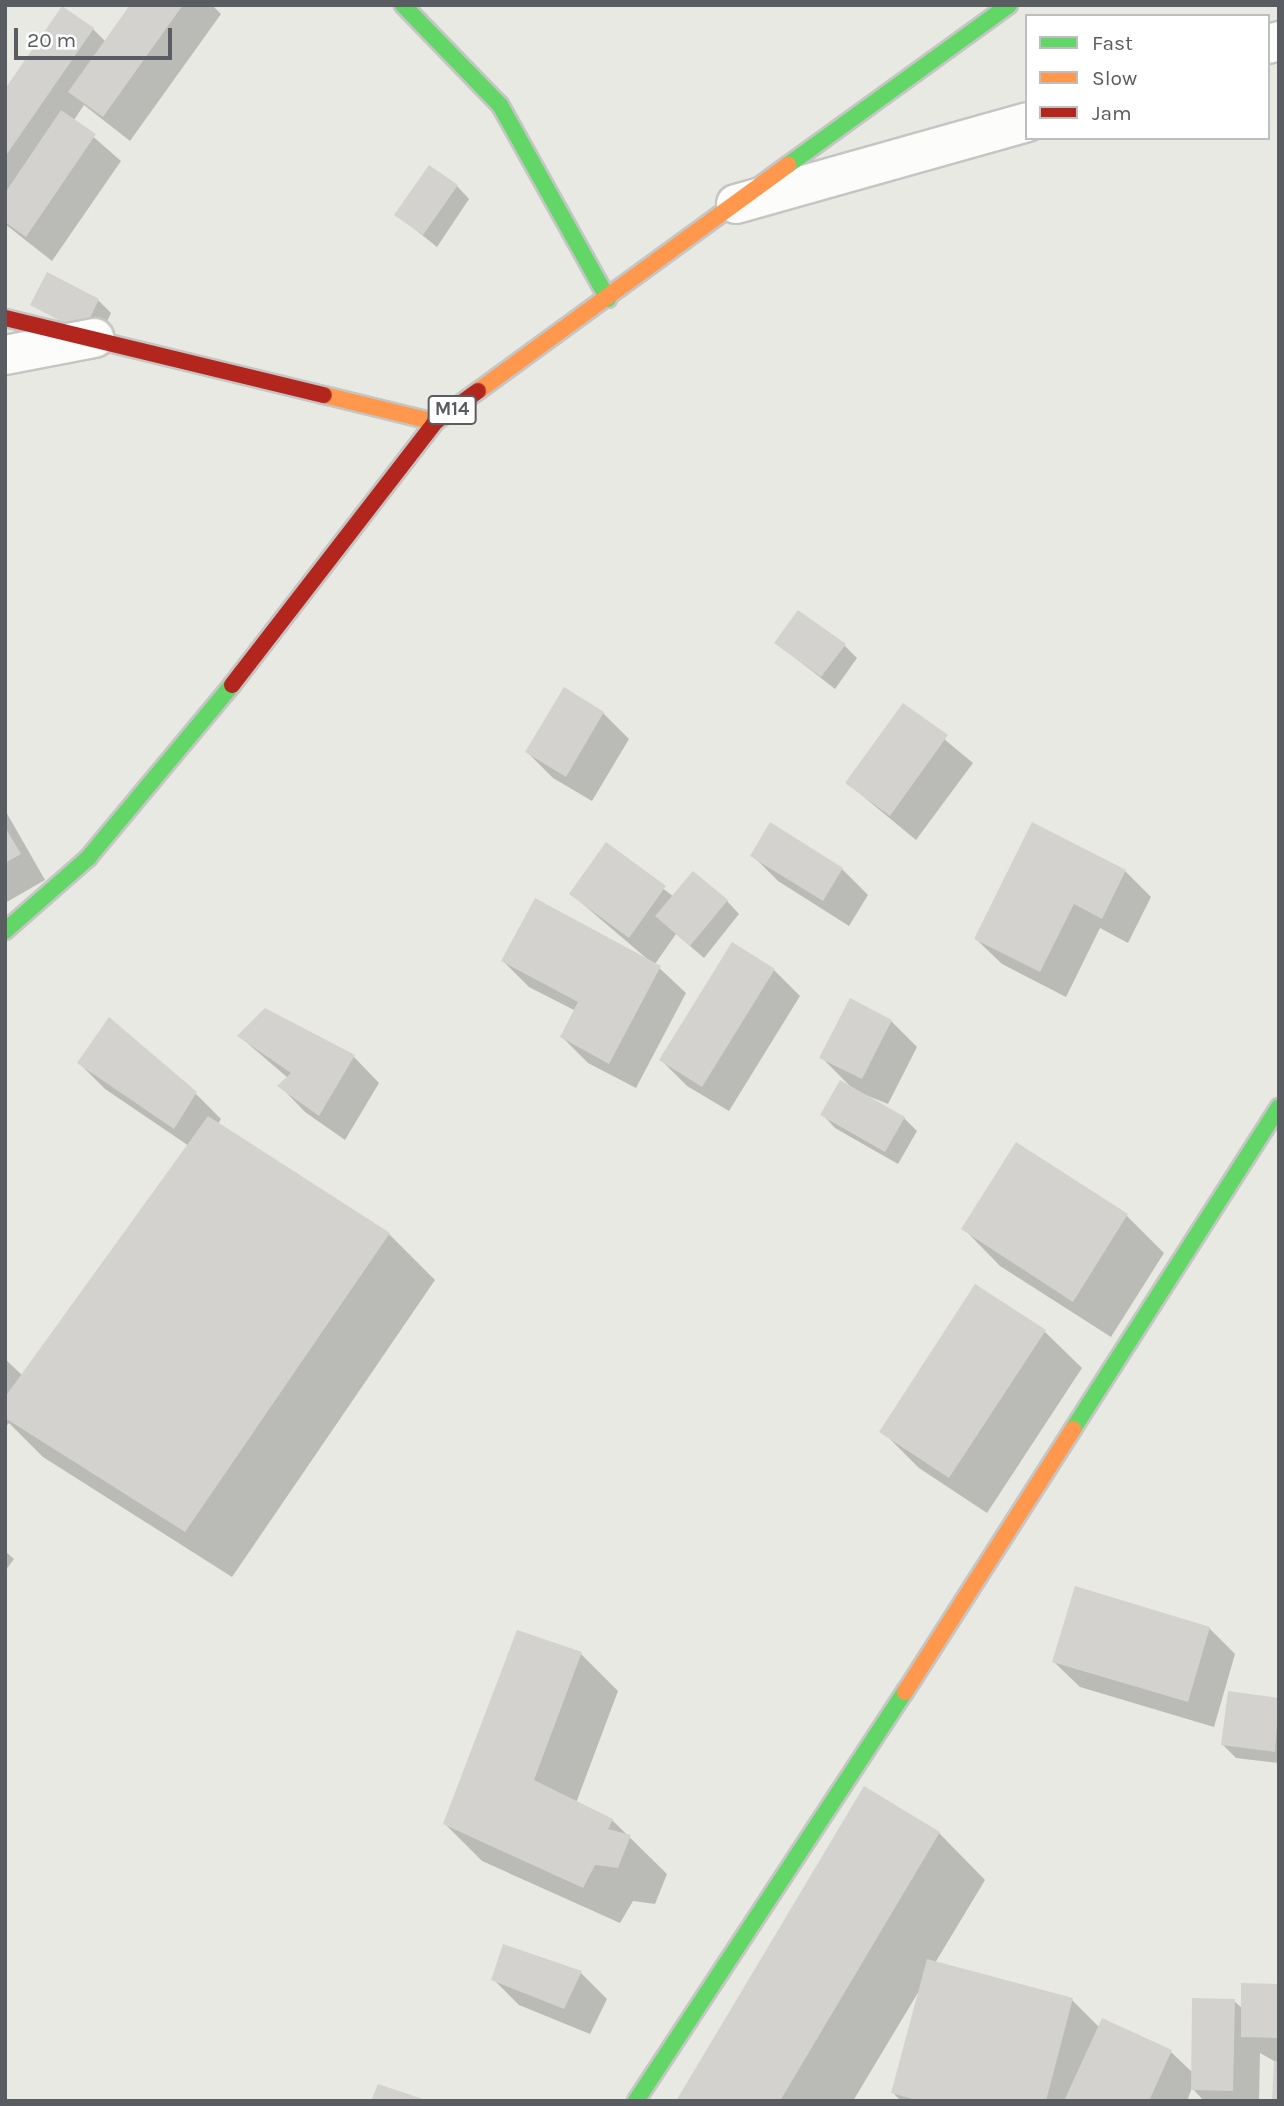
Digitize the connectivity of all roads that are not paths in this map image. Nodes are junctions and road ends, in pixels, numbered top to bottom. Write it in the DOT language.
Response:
graph roads {
  1 [pos="403,5"];
  2 [pos="1009,5"];
  3 [pos="1025,123"];
  4 [pos="735,204"];
  5 [pos="608,299"];
  6 [pos="5,318"];
  7 [pos="94,338"];
  8 [pos="5,355"];
  9 [pos="435,422"];
  10 [pos="5,931"];
  11 [pos="1279,1107"];
  12 [pos="636,2101"];
  1 -- 5 [label="street"];
  2 -- 4 [label="street, M14"];
  3 -- 4 [label="street"];
  4 -- 5 [label="street, M14"];
  5 -- 9 [label="street, M14"];
  6 -- 7 [label="street"];
  7 -- 8 [label="street"];
  7 -- 9 [label="street"];
  9 -- 10 [label="street, M14"];
  11 -- 12 [label="street"];
}
